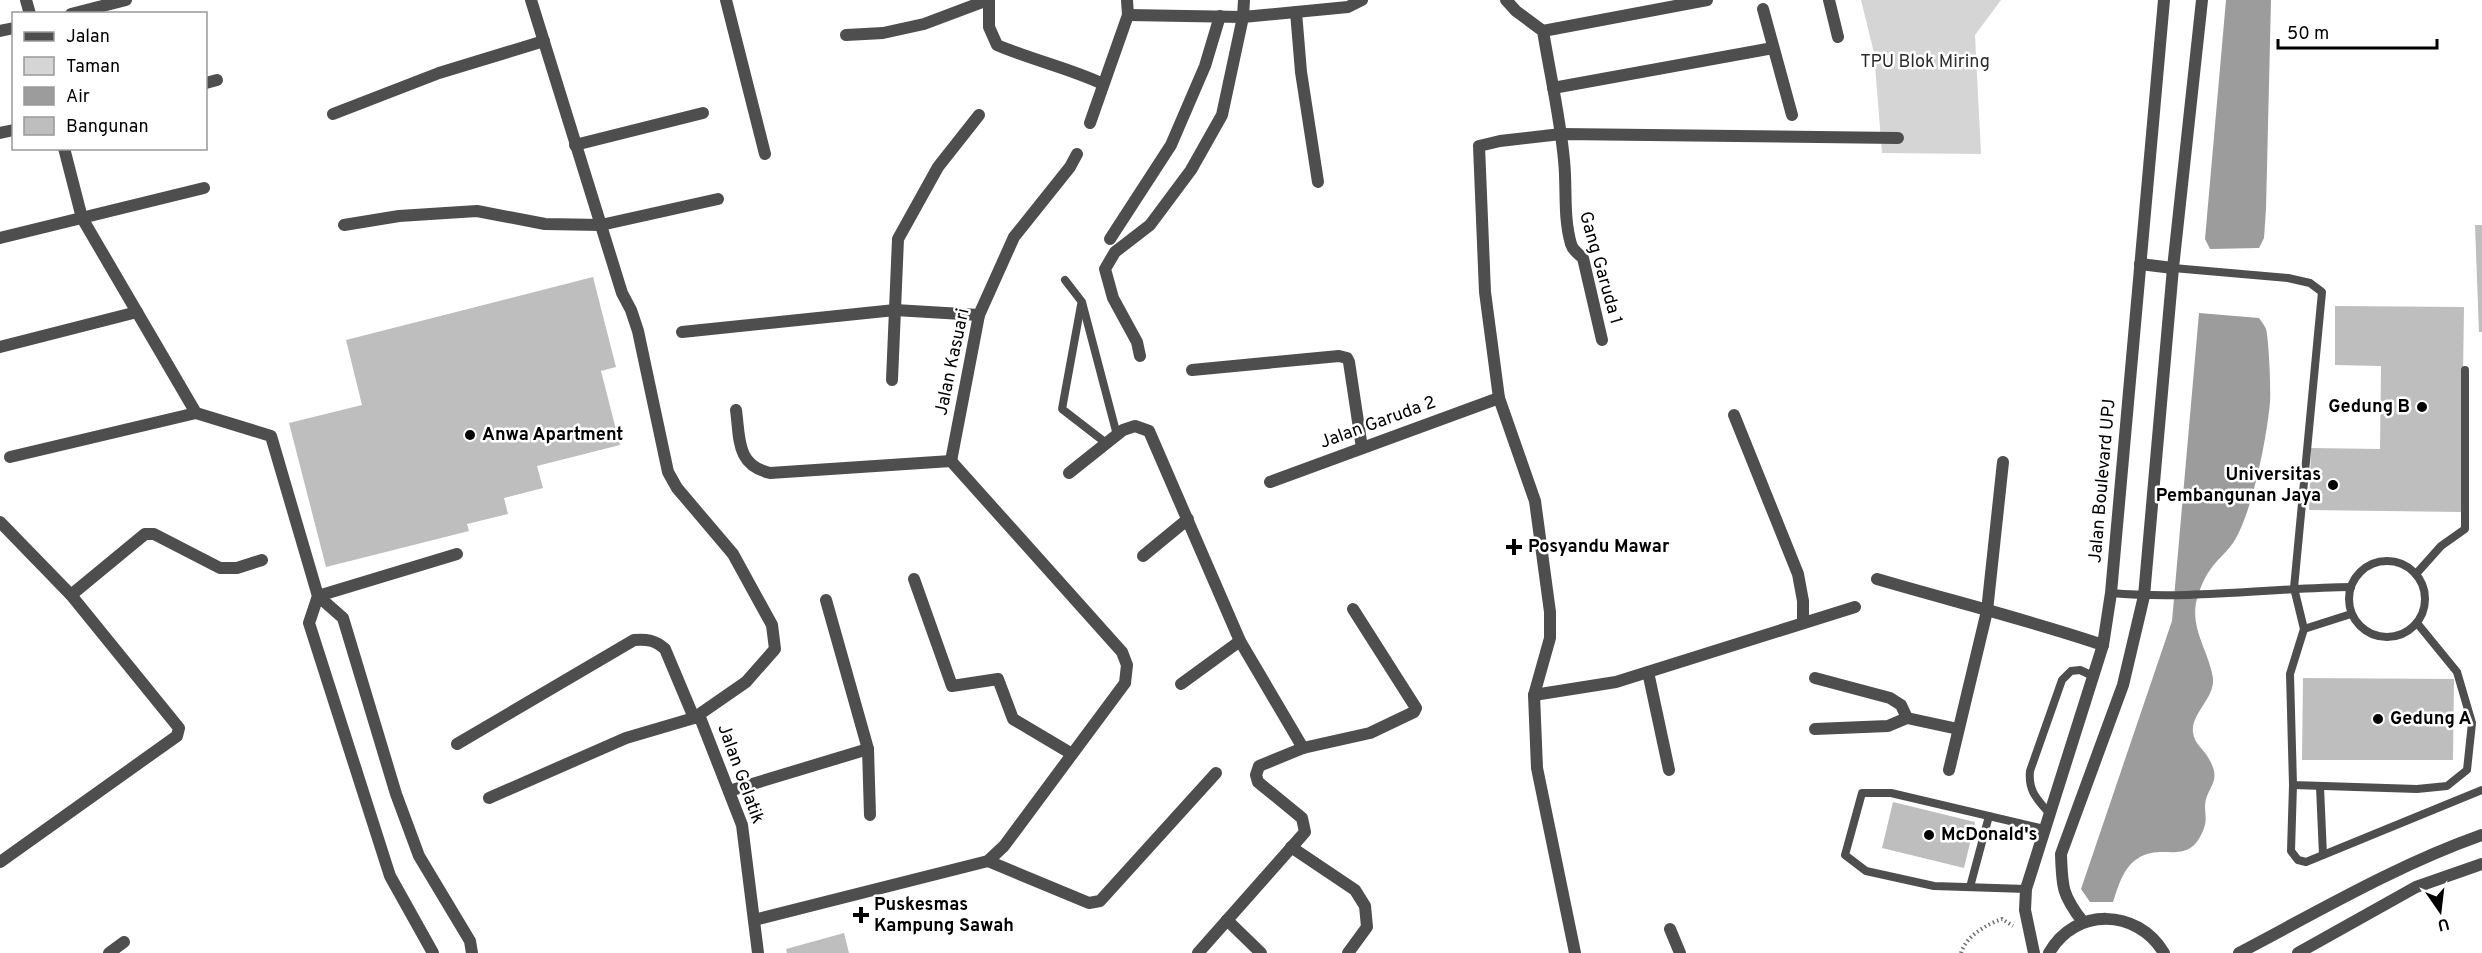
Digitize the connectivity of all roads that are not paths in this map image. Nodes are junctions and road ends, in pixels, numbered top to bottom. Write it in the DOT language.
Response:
graph roads {
  1 [pos="126,0"];
  2 [pos="531,0"];
  3 [pos="726,0"];
  4 [pos="988,0"];
  5 [pos="1127,0"];
  6 [pos="1244,0"];
  7 [pos="1362,0"];
  8 [pos="1506,0"];
  9 [pos="1707,0"];
  10 [pos="1829,0"];
  11 [pos="2164,0"];
  12 [pos="2202,0"];
  13 [pos="1763,9"];
  14 [pos="79,12"];
  15 [pos="1296,12"];
  16 [pos="1128,15"];
  17 [pos="1220,16"];
  18 [pos="1243,17"];
  19 [pos="1543,31"];
  20 [pos="846,35"];
  21 [pos="1838,37"];
  22 [pos="544,40"];
  23 [pos="1773,48"];
  24 [pos="1103,84"];
  25 [pos="1553,88"];
  26 [pos="703,112"];
  27 [pos="333,114"];
  28 [pos="980,115"];
  29 [pos="1792,115"];
  30 [pos="1090,123"];
  31 [pos="1561,134"];
  32 [pos="1898,138"];
  33 [pos="574,145"];
  34 [pos="65,150"];
  35 [pos="765,154"];
  36 [pos="1077,154"];
  37 [pos="1318,182"];
  38 [pos="204,188"];
  39 [pos="718,199"];
  40 [pos="82,218"];
  41 [pos="344,225"];
  42 [pos="601,225"];
  43 [pos="0,238"];
  44 [pos="1110,239"];
  45 [pos="2140,264"];
  46 [pos="2174,268"];
  47 [pos="1065,280"];
  48 [pos="1082,302"];
  49 [pos="895,310"];
  50 [pos="137,312"];
  51 [pos="979,315"];
  52 [pos="682,332"];
  53 [pos="1602,340"];
  54 [pos="0,347"];
  55 [pos="1140,356"];
  56 [pos="1192,369"];
  57 [pos="2465,370"];
  58 [pos="892,380"];
  59 [pos="1498,398"];
  60 [pos="736,410"];
  61 [pos="196,413"];
  62 [pos="1734,415"];
  63 [pos="1117,435"];
  64 [pos="1106,443"];
  65 [pos="1362,448"];
  66 [pos="10,457"];
  67 [pos="951,461"];
  68 [pos="2003,462"];
  69 [pos="1069,472"];
  70 [pos="1270,482"];
  71 [pos="1188,519"];
  72 [pos="0,522"];
  73 [pos="457,554"];
  74 [pos="1143,556"];
  75 [pos="262,560"];
  76 [pos="2416,574"];
  77 [pos="914,579"];
  78 [pos="1877,579"];
  79 [pos="2351,587"];
  80 [pos="2294,588"];
  81 [pos="2111,593"];
  82 [pos="71,595"];
  83 [pos="2144,596"];
  84 [pos="318,597"];
  85 [pos="826,600"];
  86 [pos="1855,607"];
  87 [pos="1353,609"];
  88 [pos="1987,611"];
  89 [pos="2352,614"];
  90 [pos="1803,623"];
  91 [pos="2417,623"];
  92 [pos="2304,629"];
  93 [pos="1240,642"];
  94 [pos="2103,645"];
  95 [pos="1648,672"];
  96 [pos="2093,676"];
  97 [pos="1815,678"];
  98 [pos="1181,684"];
  99 [pos="1534,695"];
  100 [pos="697,716"];
  101 [pos="1907,718"];
  102 [pos="1815,729"];
  103 [pos="1958,729"];
  104 [pos="457,744"];
  105 [pos="1303,747"];
  106 [pos="868,749"];
  107 [pos="1072,754"];
  108 [pos="1669,770"];
  109 [pos="1949,770"];
  110 [pos="1216,774"];
  111 [pos="2293,785"];
  112 [pos="2320,787"];
  113 [pos="2482,790"];
  114 [pos="729,791"];
  115 [pos="489,798"];
  116 [pos="2049,813"];
  117 [pos="870,816"];
  118 [pos="1989,816"];
  119 [pos="2044,829"];
  120 [pos="2482,835"];
  121 [pos="1291,847"];
  122 [pos="2323,855"];
  123 [pos="988,861"];
  124 [pos="0,862"];
  125 [pos="2482,864"];
  126 [pos="1970,887"];
  127 [pos="2026,889"];
  128 [pos="754,920"];
  129 [pos="1227,920"];
  130 [pos="2083,922"];
  131 [pos="1670,929"];
  132 [pos="124,942"];
  133 [pos="1352,951"];
  134 [pos="109,953"];
  135 [pos="433,953"];
  136 [pos="472,953"];
  137 [pos="758,953"];
  138 [pos="1198,953"];
  139 [pos="1261,953"];
  140 [pos="1575,953"];
  141 [pos="1680,953"];
  142 [pos="2034,953"];
  143 [pos="2049,953"];
  144 [pos="2164,953"];
  145 [pos="2239,953"];
  146 [pos="2298,953"];
  1 -- 14 [label="street"];
  2 -- 22 [label="street"];
  3 -- 35 [label="street"];
  4 -- 20 [label="street"];
  4 -- 24 [label="street"];
  5 -- 16 [label="street"];
  6 -- 18 [label="street"];
  7 -- 15 [label="street"];
  8 -- 19 [label="street"];
  9 -- 19 [label="street"];
  10 -- 21 [label="street"];
  11 -- 45 [label="street, Jalan Boulevard UPJ"];
  12 -- 46 [label="street"];
  13 -- 23 [label="street"];
  15 -- 18 [label="street"];
  15 -- 37 [label="street"];
  16 -- 17 [label="street"];
  16 -- 24 [label="street"];
  17 -- 18 [label="street"];
  17 -- 44 [label="street"];
  18 -- 55 [label="street"];
  19 -- 25 [label="street, Gang Garuda 1"];
  22 -- 27 [label="street"];
  22 -- 33 [label="street"];
  23 -- 25 [label="street"];
  23 -- 29 [label="street"];
  24 -- 30 [label="street"];
  25 -- 31 [label="street, Gang Garuda 1"];
  26 -- 33 [label="street"];
  28 -- 49 [label="street"];
  31 -- 32 [label="street"];
  31 -- 53 [label="street, Gang Garuda 1"];
  31 -- 59 [label="street"];
  33 -- 42 [label="street"];
  34 -- 40 [label="street"];
  36 -- 51 [label="street, Jalan Kasuari"];
  38 -- 40 [label="street"];
  39 -- 42 [label="street"];
  40 -- 43 [label="street"];
  40 -- 50 [label="street"];
  41 -- 42 [label="street"];
  42 -- 100 [label="street"];
  45 -- 46 [label="street"];
  45 -- 81 [label="street, Jalan Boulevard UPJ"];
  46 -- 80 [label="lane"];
  46 -- 83 [label="street"];
  47 -- 48 [label="lane"];
  48 -- 63 [label="lane"];
  48 -- 64 [label="lane"];
  49 -- 51 [label="street"];
  49 -- 52 [label="street"];
  49 -- 58 [label="street"];
  50 -- 54 [label="street"];
  50 -- 61 [label="street"];
  51 -- 67 [label="street, Jalan Kasuari"];
  56 -- 65 [label="street"];
  57 -- 76 [label="lane"];
  59 -- 65 [label="street, Jalan Garuda 2"];
  59 -- 99 [label="street"];
  60 -- 67 [label="street"];
  61 -- 66 [label="street"];
  61 -- 84 [label="street"];
  62 -- 90 [label="street"];
  63 -- 64 [label="street"];
  63 -- 71 [label="street"];
  64 -- 69 [label="street"];
  65 -- 70 [label="street, Jalan Garuda 2"];
  67 -- 107 [label="street"];
  68 -- 88 [label="street"];
  71 -- 74 [label="street"];
  71 -- 93 [label="street"];
  72 -- 82 [label="street"];
  73 -- 84 [label="street"];
  75 -- 82 [label="street"];
  76 -- 79 [label="lane"];
  76 -- 91 [label="lane"];
  77 -- 107 [label="street"];
  78 -- 88 [label="street"];
  79 -- 80 [label="lane"];
  79 -- 89 [label="lane"];
  80 -- 83 [label="lane"];
  80 -- 92 [label="lane"];
  81 -- 83 [label="lane"];
  81 -- 94 [label="street, Jalan Boulevard UPJ"];
  82 -- 124 [label="street"];
  83 -- 130 [label="street"];
  84 -- 135 [label="street"];
  84 -- 136 [label="street"];
  85 -- 106 [label="street"];
  86 -- 90 [label="street"];
  87 -- 105 [label="street"];
  88 -- 94 [label="street"];
  88 -- 103 [label="street"];
  89 -- 91 [label="lane"];
  89 -- 92 [label="lane"];
  90 -- 95 [label="street"];
  91 -- 112 [label="lane"];
  92 -- 111 [label="lane"];
  93 -- 98 [label="street"];
  93 -- 105 [label="street"];
  94 -- 96 [label="street, Jalan Boulevard UPJ"];
  95 -- 99 [label="street"];
  95 -- 108 [label="street"];
  96 -- 116 [label="street, Jalan Boulevard UPJ"];
  96 -- 116 [label="lane"];
  97 -- 101 [label="street"];
  99 -- 140 [label="street"];
  100 -- 104 [label="street, Jalan Gelatik"];
  100 -- 114 [label="street, Jalan Gelatik"];
  100 -- 115 [label="street"];
  101 -- 102 [label="street"];
  101 -- 103 [label="street"];
  103 -- 109 [label="street"];
  105 -- 121 [label="street"];
  106 -- 114 [label="street"];
  106 -- 117 [label="street"];
  107 -- 123 [label="street"];
  110 -- 123 [label="street"];
  111 -- 112 [label="lane"];
  111 -- 122 [label="lane"];
  112 -- 122 [label="lane"];
  113 -- 122 [label="lane"];
  114 -- 128 [label="street, Jalan Gelatik"];
  116 -- 119 [label="street, Jalan Boulevard UPJ"];
  118 -- 119 [label="lane"];
  118 -- 126 [label="lane"];
  118 -- 126 [label="lane"];
  119 -- 127 [label="street, Jalan Boulevard UPJ"];
  120 -- 145 [label="street"];
  121 -- 129 [label="street"];
  121 -- 133 [label="street"];
  123 -- 128 [label="street"];
  125 -- 146 [label="street"];
  126 -- 127 [label="lane"];
  127 -- 142 [label="street, Jalan Boulevard UPJ"];
  128 -- 137 [label="street, Jalan Gelatik"];
  129 -- 138 [label="street"];
  129 -- 139 [label="street"];
  130 -- 143 [label="street"];
  130 -- 144 [label="street"];
  131 -- 141 [label="street"];
  132 -- 134 [label="street"];
}
